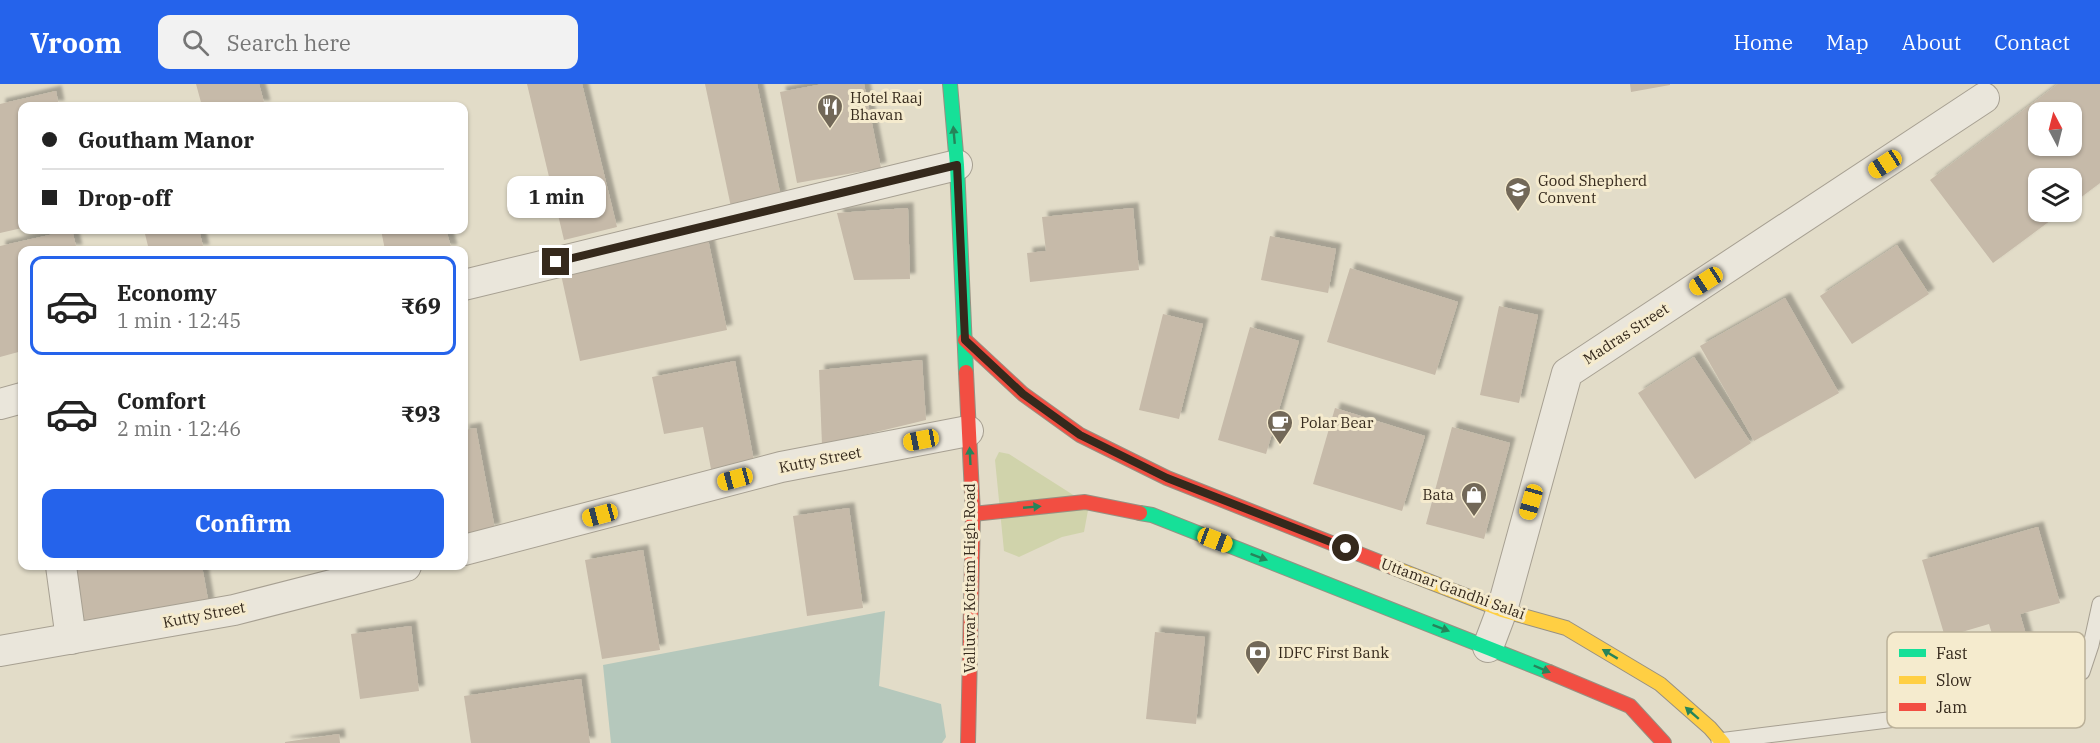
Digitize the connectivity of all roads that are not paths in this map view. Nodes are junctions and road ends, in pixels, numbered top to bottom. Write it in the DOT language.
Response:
graph roads {
  1 [pos="950,84"];
  2 [pos="1984,98"];
  3 [pos="957,165"];
  4 [pos="468,284"];
  5 [pos="965,340"];
  6 [pos="18,399"];
  7 [pos="0,404"];
  8 [pos="968,431"];
  9 [pos="974,514"];
  10 [pos="468,549"];
  11 [pos="61,570"];
  12 [pos="390,570"];
  13 [pos="2100,604"];
  14 [pos="1502,610"];
  15 [pos="70,639"];
  16 [pos="1488,647"];
  17 [pos="0,651"];
  18 [pos="2085,663"];
  19 [pos="1887,720"];
  20 [pos="1718,742"];
  21 [pos="968,743"];
  22 [pos="1664,743"];
  3 -- 1 [label="main road, Valluvar Kottam High Road, one-way"];
  2 -- 14 [label="street, Madras Street"];
  3 -- 4 [label="street"];
  3 -- 5 [label="main road, Valluvar Kottam High Road"];
  5 -- 8 [label="main road, Valluvar Kottam High Road"];
  5 -- 14 [label="main road, Uttamar Gandhi Salai"];
  6 -- 7 [label="street"];
  9 -- 8 [label="main road, Valluvar Kottam High Road, one-way"];
  8 -- 10 [label="street, Kutty Street"];
  9 -- 16 [label="main road, one-way"];
  9 -- 21 [label="main road, Valluvar Kottam High Road"];
  11 -- 15 [label="street"];
  12 -- 15 [label="street, Kutty Street"];
  13 -- 18 [label="lane"];
  14 -- 16 [label="street, Madras Street"];
  20 -- 14 [label="main road, Uttamar Gandhi Salai, one-way"];
  15 -- 17 [label="street, Kutty Street"];
  16 -- 22 [label="main road, one-way"];
  19 -- 20 [label="lane"];
}
